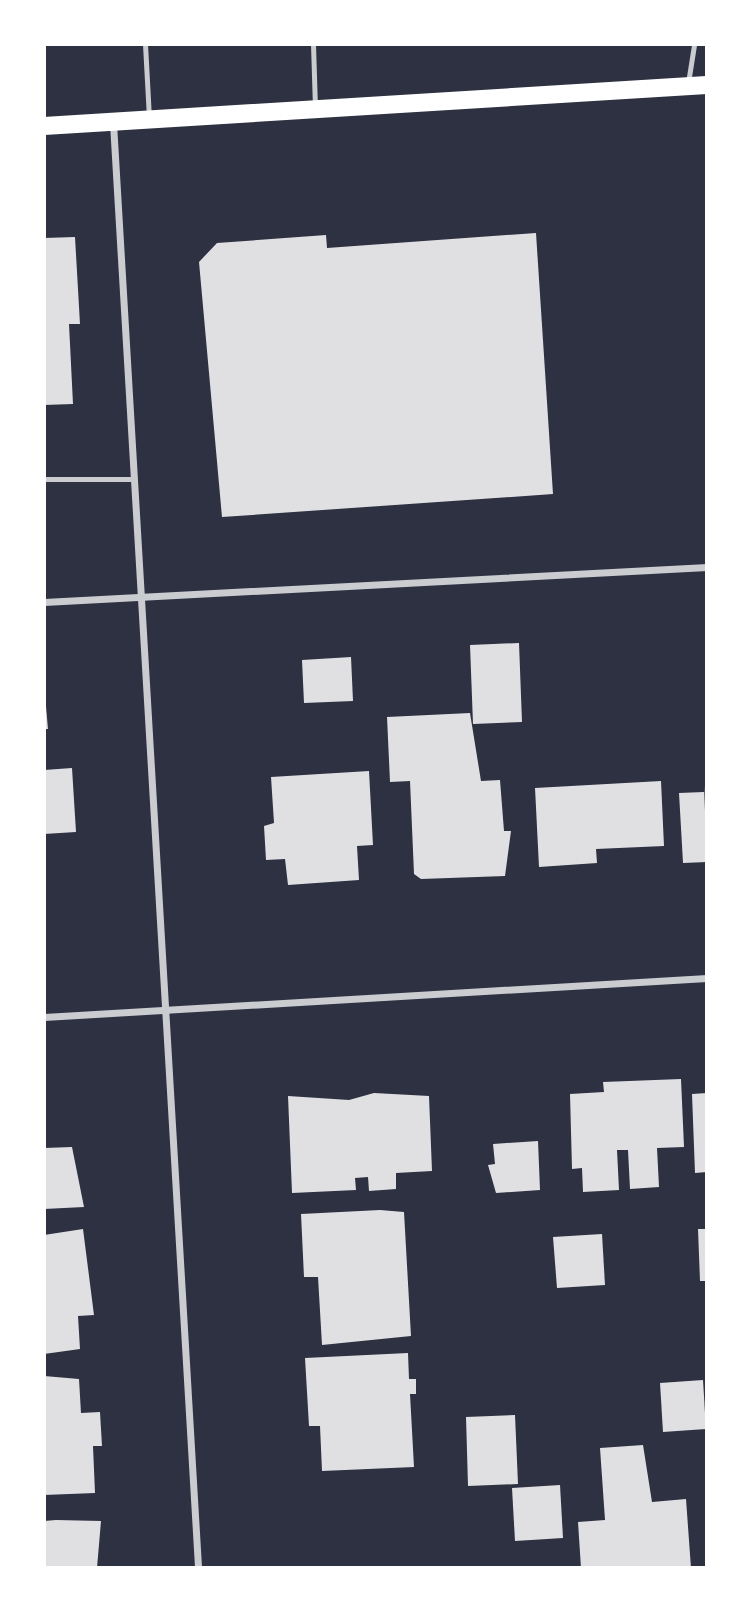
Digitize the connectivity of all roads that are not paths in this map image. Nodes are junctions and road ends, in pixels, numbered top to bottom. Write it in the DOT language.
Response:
graph roads {
  1 [pos="145,44"];
  2 [pos="313,44"];
  3 [pos="694,44"];
  4 [pos="707,85"];
  5 [pos="688,86"];
  6 [pos="315,110"];
  7 [pos="149,120"];
  8 [pos="113,124"];
  9 [pos="44,126"];
  10 [pos="134,479"];
  11 [pos="44,480"];
  12 [pos="707,567"];
  13 [pos="141,597"];
  14 [pos="44,602"];
  15 [pos="707,978"];
  16 [pos="162,1011"];
  17 [pos="44,1017"];
  18 [pos="198,1568"];
  1 -- 7 [label="lane"];
  2 -- 6 [label="lane"];
  3 -- 5 [label="lane"];
  4 -- 5 [label="main road"];
  5 -- 6 [label="main road"];
  6 -- 7 [label="main road"];
  7 -- 8 [label="main road"];
  8 -- 9 [label="main road"];
  8 -- 10 [label="street"];
  10 -- 11 [label="lane"];
  10 -- 13 [label="street"];
  12 -- 13 [label="street"];
  13 -- 14 [label="street"];
  13 -- 16 [label="street"];
  15 -- 16 [label="street"];
  16 -- 17 [label="street"];
  16 -- 18 [label="street"];
}
